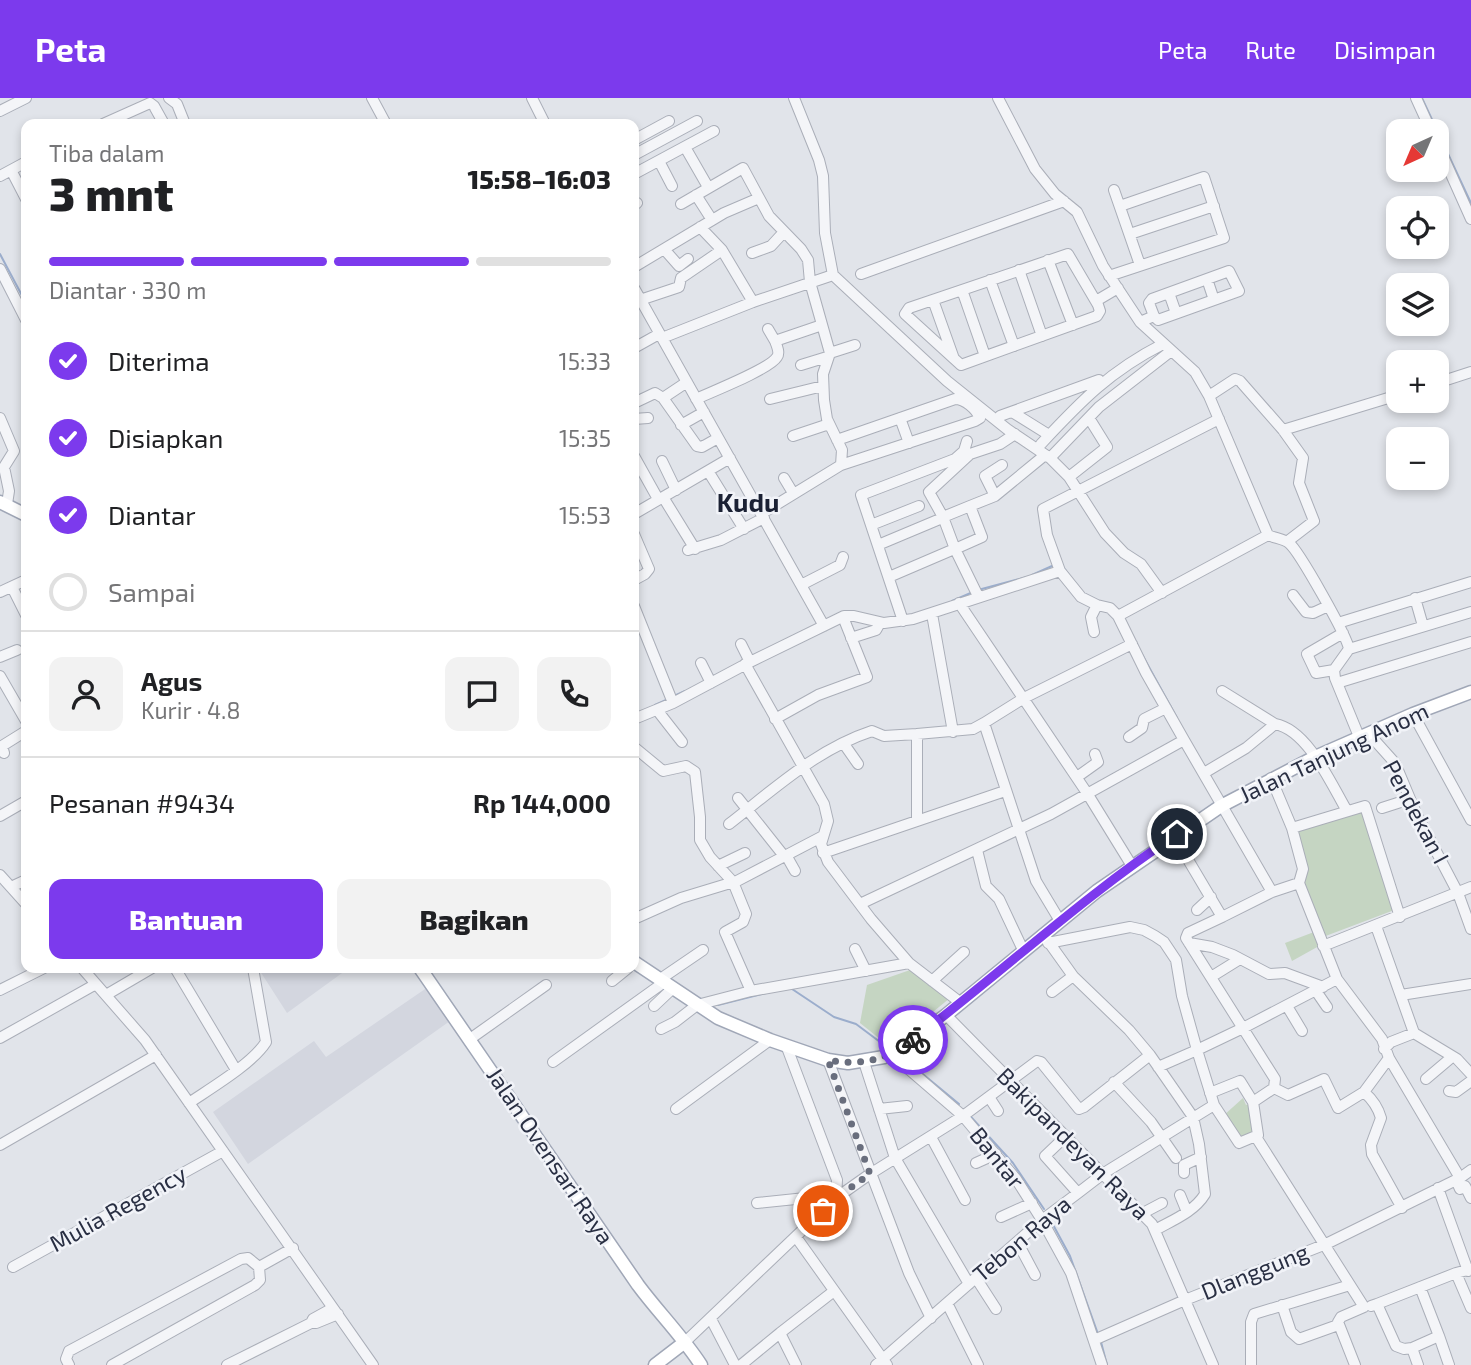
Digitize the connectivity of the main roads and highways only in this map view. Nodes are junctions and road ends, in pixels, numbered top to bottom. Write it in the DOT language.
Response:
graph roads {
  1 [pos="4,503"];
  2 [pos="21,512"];
  3 [pos="1471,692"];
  4 [pos="639,966"];
  5 [pos="423,973"];
  6 [pos="685,1342"];
  7 [pos="655,1365"];
  8 [pos="701,1365"];
  1 -- 2 [label="main road"];
  3 -- 4 [label="main road, Jalan Tanjung Anom"];
  5 -- 6 [label="main road, Jalan Ovensari Raya"];
  6 -- 7 [label="main road"];
  6 -- 8 [label="main road, Jalan Ovensari Raya"];
}
